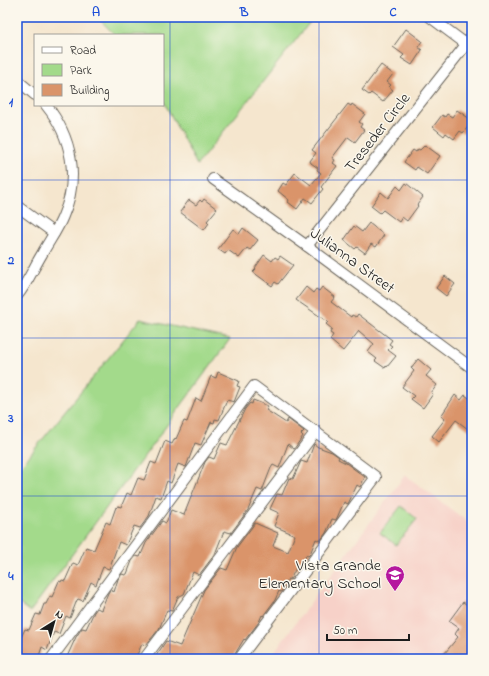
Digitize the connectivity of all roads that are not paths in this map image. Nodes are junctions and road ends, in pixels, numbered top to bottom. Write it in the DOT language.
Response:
graph roads {
  1 [pos="430,17"];
  2 [pos="469,41"];
  3 [pos="17,80"];
  4 [pos="34,94"];
  5 [pos="47,106"];
  6 [pos="213,179"];
  7 [pos="17,206"];
  8 [pos="54,232"];
  9 [pos="307,246"];
  10 [pos="17,296"];
  11 [pos="472,368"];
  12 [pos="316,431"];
  13 [pos="51,659"];
  14 [pos="144,659"];
  15 [pos="239,659"];
  1 -- 2 [label="street"];
  2 -- 9 [label="street, Treseder Circle"];
  3 -- 4 [label="street"];
  5 -- 8 [label="street"];
  6 -- 9 [label="street, Julianna Street"];
  7 -- 8 [label="street"];
  8 -- 10 [label="street"];
  9 -- 11 [label="street, Julianna Street"];
  12 -- 13 [label="street"];
  12 -- 14 [label="street"];
  12 -- 15 [label="street"];
}
